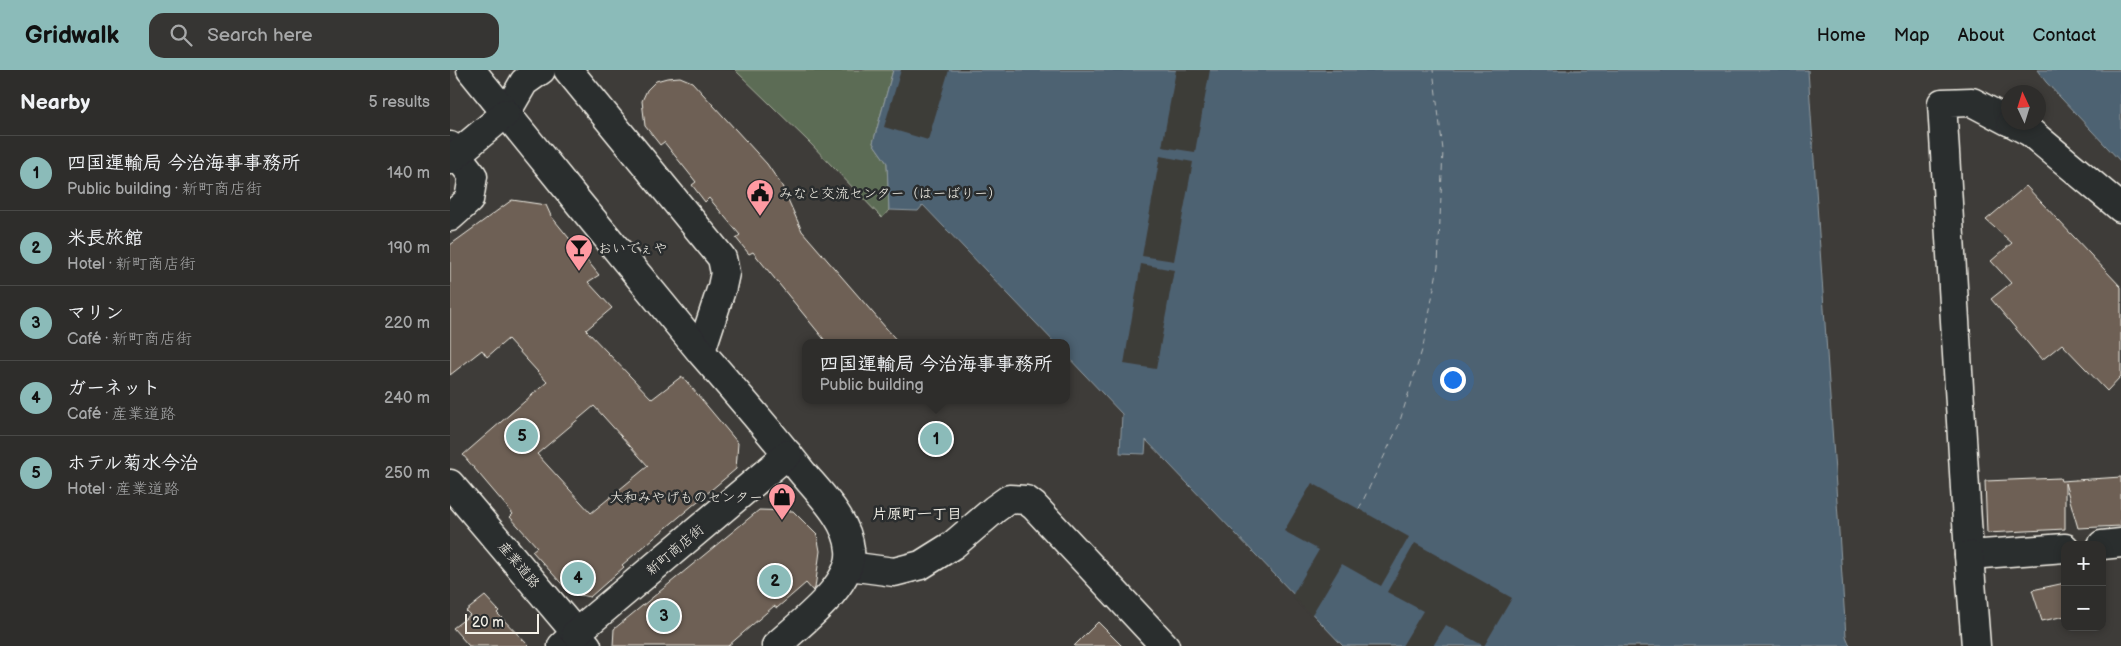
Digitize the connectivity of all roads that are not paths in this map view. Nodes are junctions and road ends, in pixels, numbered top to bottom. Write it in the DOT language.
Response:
graph roads {
  1 [pos="472,70"];
  2 [pos="541,70"];
  3 [pos="568,70"];
  4 [pos="506,113"];
  5 [pos="2001,117"];
  6 [pos="2026,130"];
  7 [pos="452,153"];
  8 [pos="2121,208"];
  9 [pos="450,217"];
  10 [pos="701,351"];
  11 [pos="788,454"];
  12 [pos="450,484"];
  13 [pos="2121,544"];
  14 [pos="2106,545"];
  15 [pos="2061,548"];
  16 [pos="1969,555"];
  17 [pos="849,566"];
  18 [pos="575,642"];
  19 [pos="776,646"];
  20 [pos="1165,646"];
  21 [pos="1976,646"];
  1 -- 4 [label="street"];
  2 -- 4 [label="street"];
  3 -- 10 [label="street"];
  4 -- 7 [label="street"];
  4 -- 10 [label="street"];
  5 -- 16 [label="street"];
  6 -- 8 [label="street"];
  7 -- 9 [label="street"];
  10 -- 11 [label="street"];
  11 -- 17 [label="street"];
  11 -- 18 [label="street, 新町商店街"];
  12 -- 18 [label="street, 産業道路"];
  13 -- 14 [label="street"];
  15 -- 16 [label="street"];
  16 -- 21 [label="street"];
  17 -- 19 [label="street"];
  17 -- 20 [label="street"];
}
